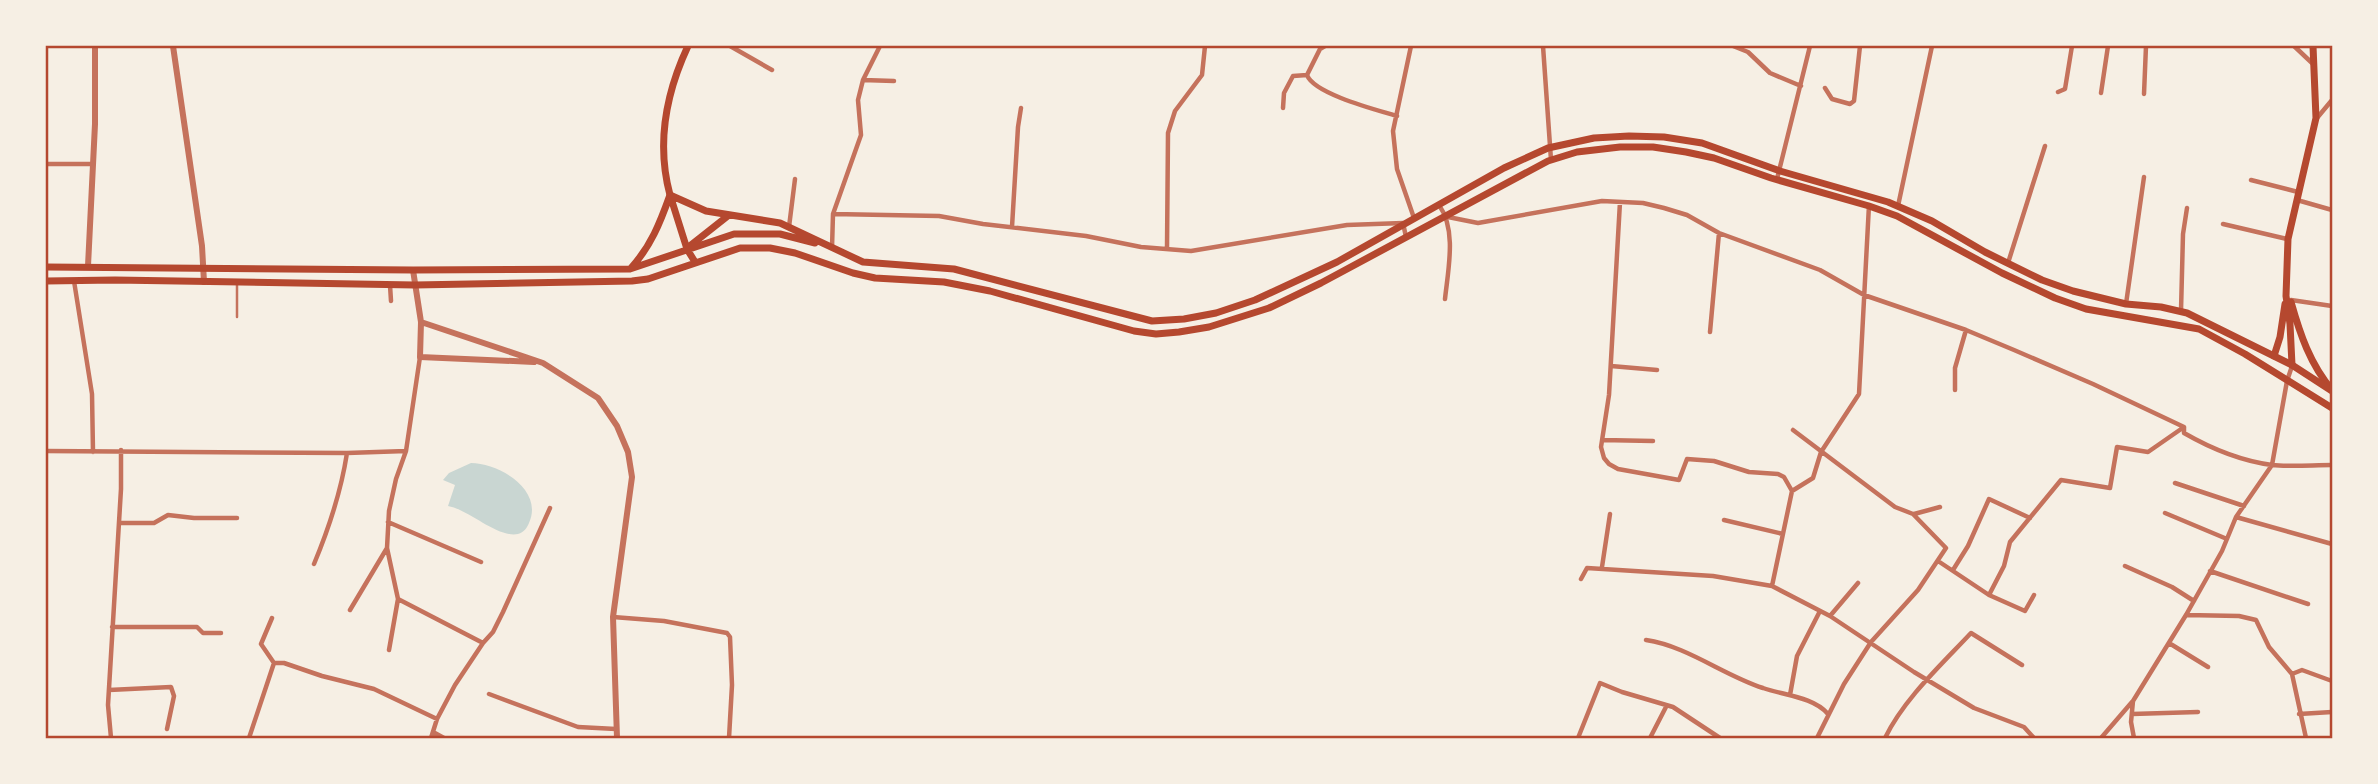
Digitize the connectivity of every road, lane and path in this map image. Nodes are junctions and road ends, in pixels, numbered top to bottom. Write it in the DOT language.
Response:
graph roads {
  1 [pos="95,46"];
  2 [pos="173,46"];
  3 [pos="688,46"];
  4 [pos="730,46"];
  5 [pos="880,46"];
  6 [pos="1205,46"];
  7 [pos="1325,46"];
  8 [pos="1411,46"];
  9 [pos="1543,46"];
  10 [pos="1733,46"];
  11 [pos="1810,46"];
  12 [pos="1860,46"];
  13 [pos="1932,46"];
  14 [pos="2072,46"];
  15 [pos="2108,46"];
  16 [pos="2146,46"];
  17 [pos="2294,46"];
  18 [pos="2313,46"];
  19 [pos="2312,63"];
  20 [pos="772,70"];
  21 [pos="1307,75"];
  22 [pos="863,80"];
  23 [pos="894,81"];
  24 [pos="1801,86"];
  25 [pos="1825,88"];
  26 [pos="2058,92"];
  27 [pos="2101,93"];
  28 [pos="2144,94"];
  29 [pos="2333,100"];
  30 [pos="1021,108"];
  31 [pos="1283,108"];
  32 [pos="1397,116"];
  33 [pos="2316,118"];
  34 [pos="2045,146"];
  35 [pos="1548,148"];
  36 [pos="1551,161"];
  37 [pos="46,164"];
  38 [pos="93,164"];
  39 [pos="1780,171"];
  40 [pos="2144,177"];
  41 [pos="795,179"];
  42 [pos="1777,179"];
  43 [pos="2251,180"];
  44 [pos="670,195"];
  45 [pos="1871,196"];
  46 [pos="2298,196"];
  47 [pos="1620,202"];
  48 [pos="1439,205"];
  49 [pos="1869,206"];
  50 [pos="1898,206"];
  51 [pos="2187,208"];
  52 [pos="2333,210"];
  53 [pos="729,215"];
  54 [pos="833,215"];
  55 [pos="1447,216"];
  56 [pos="1414,218"];
  57 [pos="1403,223"];
  58 [pos="2223,224"];
  59 [pos="1012,227"];
  60 [pos="789,228"];
  61 [pos="1719,233"];
  62 [pos="1406,237"];
  63 [pos="2288,239"];
  64 [pos="832,248"];
  65 [pos="1167,248"];
  66 [pos="687,249"];
  67 [pos="695,262"];
  68 [pos="2008,263"];
  69 [pos="88,266"];
  70 [pos="46,267"];
  71 [pos="203,267"];
  72 [pos="630,269"];
  73 [pos="413,270"];
  74 [pos="46,281"];
  75 [pos="74,281"];
  76 [pos="204,282"];
  77 [pos="237,282"];
  78 [pos="390,285"];
  79 [pos="415,285"];
  80 [pos="1864,295"];
  81 [pos="2288,298"];
  82 [pos="1445,299"];
  83 [pos="391,302"];
  84 [pos="2126,303"];
  85 [pos="2333,306"];
  86 [pos="2181,312"];
  87 [pos="237,317"];
  88 [pos="421,322"];
  89 [pos="1966,330"];
  90 [pos="1710,332"];
  91 [pos="420,356"];
  92 [pos="2274,356"];
  93 [pos="543,363"];
  94 [pos="2292,365"];
  95 [pos="1611,366"];
  96 [pos="1657,370"];
  97 [pos="2287,381"];
  98 [pos="1955,390"];
  99 [pos="2333,391"];
  100 [pos="2333,408"];
  101 [pos="2184,427"];
  102 [pos="1793,430"];
  103 [pos="1602,440"];
  104 [pos="1653,441"];
  105 [pos="121,450"];
  106 [pos="46,451"];
  107 [pos="406,451"];
  108 [pos="93,452"];
  109 [pos="1821,452"];
  110 [pos="347,453"];
  111 [pos="2272,465"];
  112 [pos="2333,466"];
  113 [pos="2175,483"];
  114 [pos="1792,491"];
  115 [pos="2244,506"];
  116 [pos="1940,507"];
  117 [pos="550,508"];
  118 [pos="2165,513"];
  119 [pos="1610,514"];
  120 [pos="1913,514"];
  121 [pos="2236,517"];
  122 [pos="237,518"];
  123 [pos="2030,518"];
  124 [pos="1724,520"];
  125 [pos="388,522"];
  126 [pos="119,523"];
  127 [pos="1783,534"];
  128 [pos="2227,539"];
  129 [pos="2333,544"];
  130 [pos="387,548"];
  131 [pos="1938,561"];
  132 [pos="481,562"];
  133 [pos="314,564"];
  134 [pos="2125,566"];
  135 [pos="1602,568"];
  136 [pos="1953,570"];
  137 [pos="2210,571"];
  138 [pos="1581,579"];
  139 [pos="1858,583"];
  140 [pos="1772,586"];
  141 [pos="1989,595"];
  142 [pos="2034,595"];
  143 [pos="398,599"];
  144 [pos="2194,601"];
  145 [pos="2308,604"];
  146 [pos="350,610"];
  147 [pos="1820,611"];
  148 [pos="2186,615"];
  149 [pos="1830,616"];
  150 [pos="613,617"];
  151 [pos="272,618"];
  152 [pos="112,627"];
  153 [pos="221,633"];
  154 [pos="1646,640"];
  155 [pos="1871,642"];
  156 [pos="482,643"];
  157 [pos="2169,643"];
  158 [pos="389,650"];
  159 [pos="274,663"];
  160 [pos="2022,665"];
  161 [pos="2208,667"];
  162 [pos="2292,674"];
  163 [pos="1927,680"];
  164 [pos="2333,681"];
  165 [pos="109,690"];
  166 [pos="488,694"];
  167 [pos="1790,695"];
  168 [pos="2133,701"];
  169 [pos="1667,705"];
  170 [pos="2198,712"];
  171 [pos="2333,712"];
  172 [pos="1828,714"];
  173 [pos="2132,714"];
  174 [pos="2299,714"];
  175 [pos="437,719"];
  176 [pos="167,729"];
  177 [pos="616,729"];
  178 [pos="432,735"];
  179 [pos="111,738"];
  180 [pos="249,738"];
  181 [pos="444,738"];
  182 [pos="617,738"];
  183 [pos="729,738"];
  184 [pos="1578,738"];
  185 [pos="1650,738"];
  186 [pos="1720,738"];
  187 [pos="1817,738"];
  188 [pos="1885,738"];
  189 [pos="2035,738"];
  190 [pos="2101,738"];
  191 [pos="2134,738"];
  192 [pos="2306,738"];
  1 -- 38 [label="street"];
  2 -- 71 [label="street"];
  3 -- 44 [label="main road"];
  4 -- 20 [label="street"];
  5 -- 22 [label="street"];
  6 -- 65 [label="street"];
  7 -- 21 [label="street"];
  8 -- 32 [label="street"];
  9 -- 35 [label="street"];
  10 -- 24 [label="street"];
  11 -- 24 [label="street"];
  12 -- 25 [label="street"];
  13 -- 50 [label="street"];
  14 -- 26 [label="street"];
  15 -- 27 [label="street"];
  16 -- 28 [label="street"];
  17 -- 19 [label="street"];
  18 -- 19 [label="main road"];
  19 -- 33 [label="main road"];
  21 -- 31 [label="street"];
  21 -- 32 [label="street"];
  22 -- 23 [label="street"];
  22 -- 54 [label="street"];
  24 -- 39 [label="street"];
  29 -- 33 [label="street"];
  30 -- 59 [label="street"];
  32 -- 56 [label="street"];
  33 -- 46 [label="main road"];
  34 -- 68 [label="street"];
  35 -- 36 [label="street"];
  35 -- 39 [label="main road"];
  35 -- 48 [label="main road"];
  36 -- 42 [label="main road"];
  36 -- 55 [label="main road"];
  37 -- 38 [label="street"];
  38 -- 69 [label="street"];
  39 -- 42 [label="street"];
  39 -- 45 [label="main road"];
  40 -- 84 [label="street"];
  41 -- 60 [label="street"];
  42 -- 49 [label="main road"];
  43 -- 46 [label="street"];
  44 -- 53 [label="main road"];
  44 -- 66 [label="main road"];
  44 -- 72 [label="main road"];
  45 -- 49 [label="street"];
  45 -- 50 [label="main road"];
  46 -- 52 [label="street"];
  46 -- 63 [label="main road"];
  47 -- 55 [label="street"];
  47 -- 61 [label="street"];
  47 -- 95 [label="street"];
  48 -- 55 [label="street"];
  48 -- 56 [label="main road"];
  49 -- 80 [label="street"];
  49 -- 97 [label="main road"];
  50 -- 68 [label="main road"];
  51 -- 86 [label="street"];
  53 -- 60 [label="main road"];
  53 -- 66 [label="main road"];
  54 -- 59 [label="street"];
  54 -- 64 [label="street"];
  55 -- 62 [label="main road"];
  55 -- 82 [label="street"];
  56 -- 57 [label="main road"];
  57 -- 62 [label="street"];
  57 -- 64 [label="main road"];
  57 -- 65 [label="street"];
  58 -- 63 [label="street"];
  59 -- 65 [label="street"];
  60 -- 64 [label="main road"];
  61 -- 80 [label="street"];
  61 -- 90 [label="street"];
  62 -- 67 [label="main road"];
  63 -- 81 [label="main road"];
  64 -- 66 [label="main road"];
  66 -- 67 [label="main road"];
  66 -- 72 [label="main road"];
  67 -- 79 [label="main road"];
  68 -- 84 [label="main road"];
  69 -- 70 [label="main road"];
  69 -- 71 [label="main road"];
  71 -- 73 [label="main road"];
  71 -- 76 [label="street"];
  72 -- 73 [label="main road"];
  73 -- 79 [label="street"];
  74 -- 75 [label="main road"];
  75 -- 76 [label="main road"];
  75 -- 108 [label="street"];
  76 -- 77 [label="main road"];
  77 -- 78 [label="main road"];
  77 -- 87 [label="lane"];
  78 -- 79 [label="main road"];
  78 -- 83 [label="street"];
  79 -- 88 [label="street"];
  80 -- 89 [label="street"];
  80 -- 109 [label="street"];
  81 -- 85 [label="street"];
  81 -- 92 [label="main road"];
  81 -- 94 [label="main road"];
  81 -- 99 [label="main road"];
  84 -- 86 [label="main road"];
  86 -- 92 [label="main road"];
  88 -- 91 [label="street"];
  88 -- 93 [label="street"];
  89 -- 98 [label="street"];
  89 -- 101 [label="street"];
  91 -- 93 [label="street"];
  91 -- 107 [label="street"];
  92 -- 94 [label="main road"];
  93 -- 150 [label="street"];
  94 -- 97 [label="street"];
  94 -- 99 [label="main road"];
  95 -- 96 [label="street"];
  95 -- 103 [label="street"];
  97 -- 100 [label="main road"];
  97 -- 111 [label="street"];
  101 -- 111 [label="street"];
  101 -- 123 [label="street"];
  102 -- 109 [label="street"];
  103 -- 104 [label="street"];
  103 -- 114 [label="street"];
  105 -- 108 [label="street"];
  105 -- 110 [label="street"];
  105 -- 126 [label="street"];
  106 -- 108 [label="street"];
  107 -- 110 [label="street"];
  107 -- 125 [label="street"];
  109 -- 114 [label="street"];
  109 -- 120 [label="street"];
  110 -- 133 [label="street"];
  111 -- 112 [label="street"];
  111 -- 115 [label="street"];
  113 -- 115 [label="street"];
  114 -- 127 [label="street"];
  115 -- 121 [label="street"];
  116 -- 120 [label="street"];
  117 -- 156 [label="street"];
  118 -- 128 [label="street"];
  119 -- 135 [label="street"];
  120 -- 131 [label="street"];
  121 -- 128 [label="street"];
  121 -- 129 [label="street"];
  122 -- 126 [label="street"];
  123 -- 136 [label="street"];
  123 -- 141 [label="street"];
  124 -- 127 [label="street"];
  125 -- 130 [label="street"];
  125 -- 132 [label="street"];
  126 -- 152 [label="street"];
  127 -- 140 [label="street"];
  128 -- 137 [label="street"];
  130 -- 143 [label="street"];
  130 -- 146 [label="street"];
  131 -- 136 [label="street"];
  131 -- 155 [label="street"];
  134 -- 144 [label="street"];
  135 -- 138 [label="street"];
  135 -- 140 [label="street"];
  136 -- 141 [label="street"];
  137 -- 144 [label="street"];
  137 -- 145 [label="street"];
  139 -- 149 [label="street"];
  140 -- 147 [label="street"];
  141 -- 142 [label="street"];
  143 -- 156 [label="street"];
  143 -- 158 [label="street"];
  144 -- 148 [label="street"];
  147 -- 149 [label="street"];
  147 -- 167 [label="street"];
  148 -- 157 [label="street"];
  148 -- 162 [label="street"];
  149 -- 155 [label="street"];
  150 -- 177 [label="street"];
  150 -- 183 [label="street"];
  151 -- 159 [label="street"];
  152 -- 153 [label="street"];
  152 -- 165 [label="street"];
  154 -- 167 [label="street"];
  155 -- 163 [label="street"];
  155 -- 172 [label="street"];
  156 -- 175 [label="street"];
  157 -- 161 [label="street"];
  157 -- 168 [label="street"];
  159 -- 175 [label="street"];
  159 -- 180 [label="street"];
  160 -- 163 [label="street"];
  162 -- 164 [label="street"];
  162 -- 174 [label="street"];
  163 -- 188 [label="street"];
  163 -- 189 [label="street"];
  165 -- 176 [label="street"];
  165 -- 179 [label="street"];
  166 -- 177 [label="street"];
  167 -- 172 [label="street"];
  168 -- 173 [label="street"];
  168 -- 190 [label="street"];
  169 -- 184 [label="street"];
  169 -- 185 [label="street"];
  169 -- 186 [label="street"];
  170 -- 173 [label="street"];
  171 -- 174 [label="street"];
  172 -- 187 [label="street"];
  173 -- 191 [label="street"];
  174 -- 192 [label="street"];
  175 -- 178 [label="street"];
  177 -- 182 [label="street"];
  178 -- 181 [label="street"];
}
